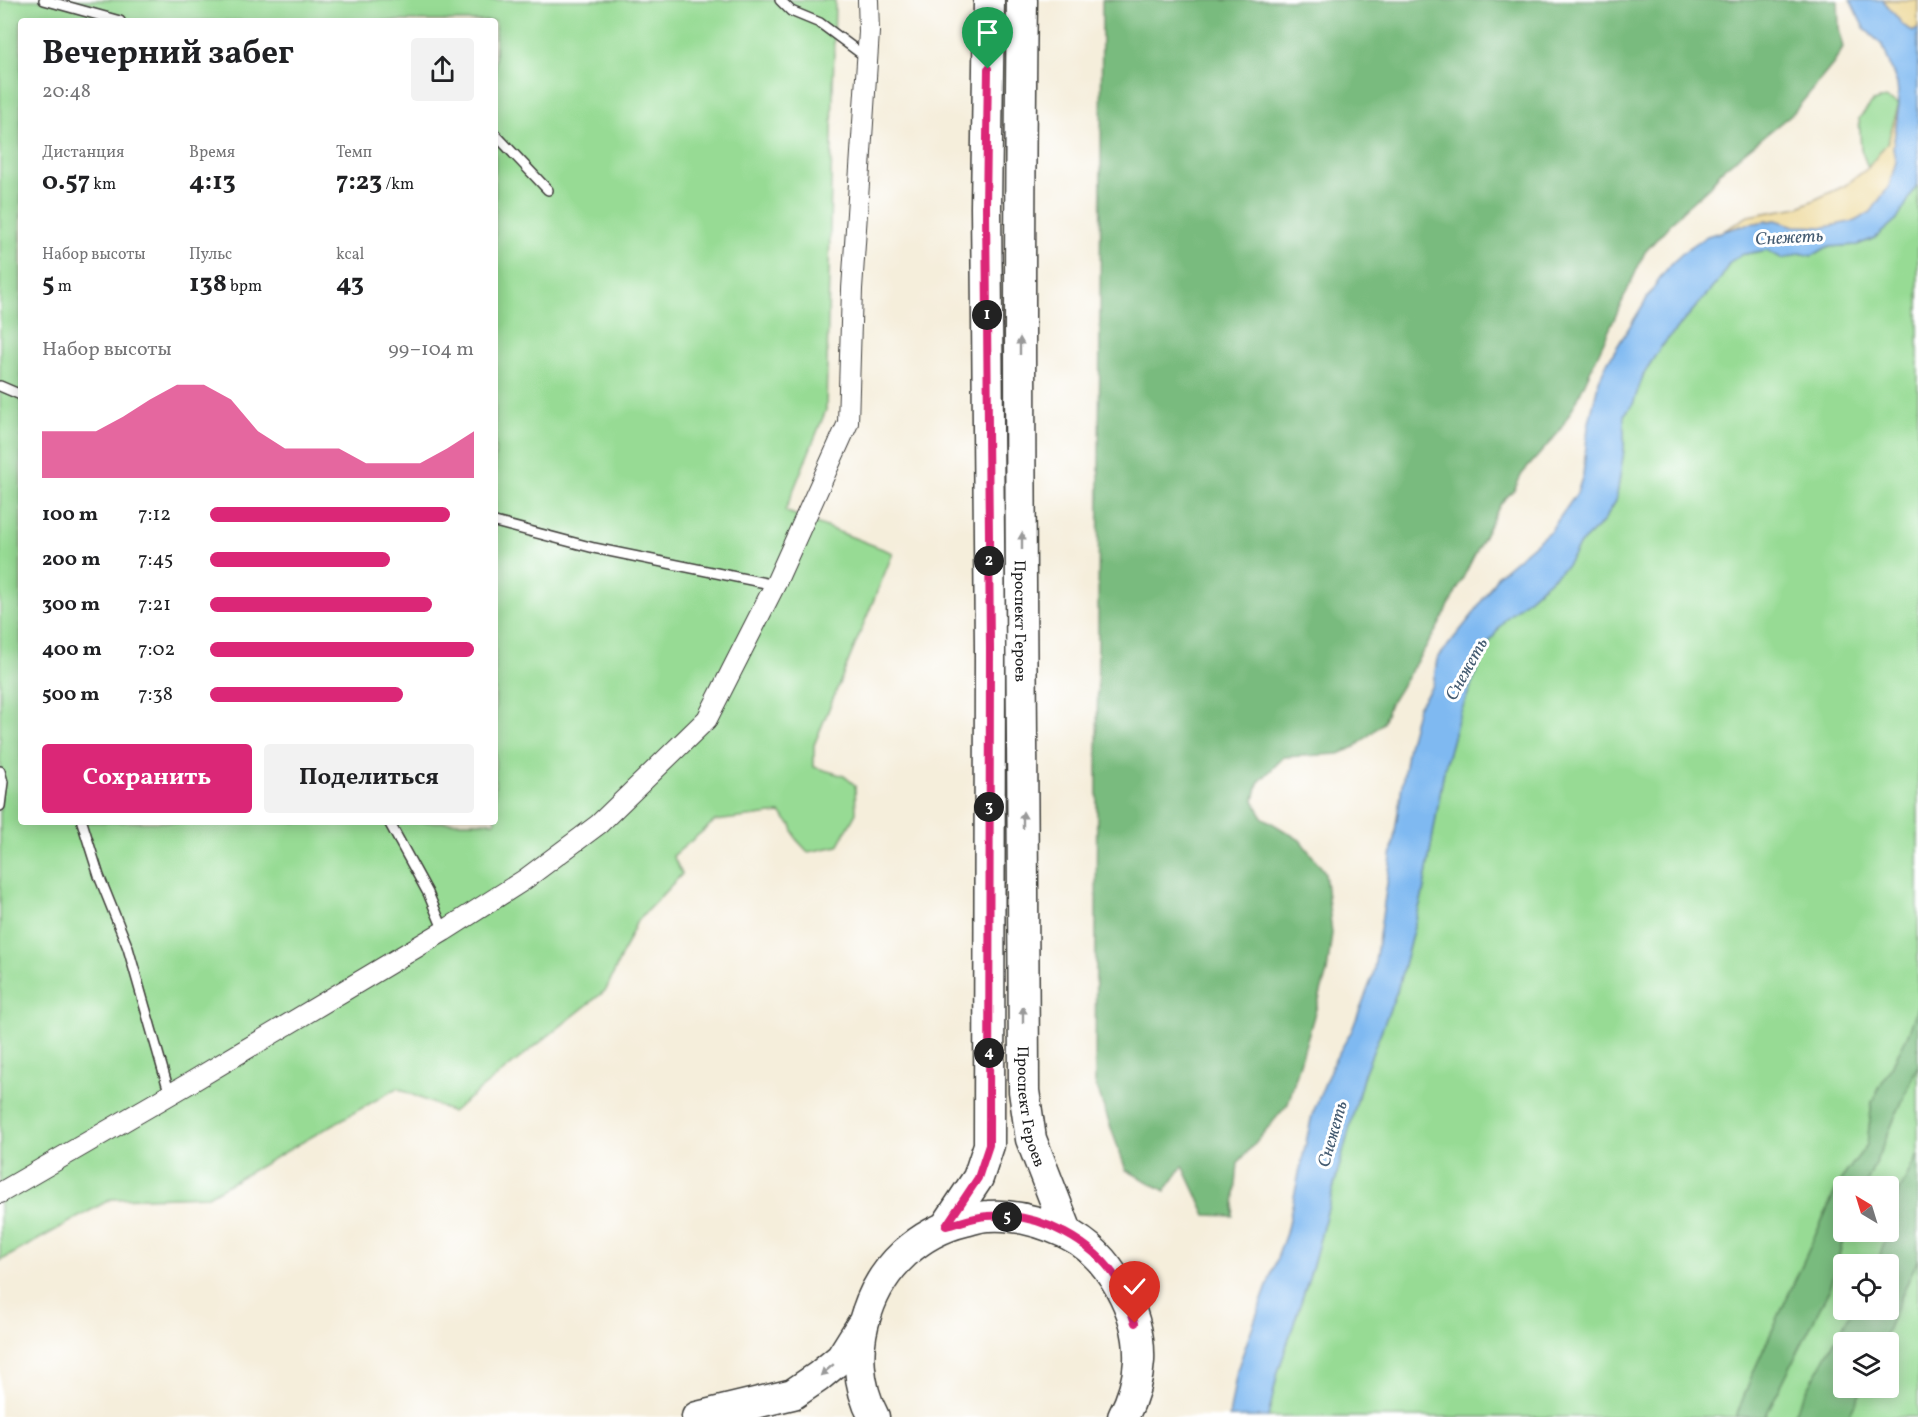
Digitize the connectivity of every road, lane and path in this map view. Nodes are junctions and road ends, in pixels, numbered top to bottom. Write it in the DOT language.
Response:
graph roads {
  1 [pos="44,0"];
  2 [pos="780,0"];
  3 [pos="868,0"];
  4 [pos="988,0"];
  5 [pos="1022,0"];
  6 [pos="109,18"];
  7 [pos="867,58"];
  8 [pos="498,137"];
  9 [pos="548,190"];
  10 [pos="0,387"];
  11 [pos="18,394"];
  12 [pos="498,523"];
  13 [pos="775,585"];
  14 [pos="0,771"];
  15 [pos="0,806"];
  16 [pos="83,825"];
  17 [pos="391,825"];
  18 [pos="444,931"];
  19 [pos="170,1095"];
  20 [pos="0,1193"];
  21 [pos="946,1226"];
  22 [pos="1068,1234"];
  23 [pos="862,1324"];
  24 [pos="697,1417"];
  25 [pos="874,1417"];
  26 [pos="1123,1417"];
  1 -- 6 [label="lane"];
  2 -- 7 [label="lane"];
  3 -- 7 [label="street"];
  4 -- 21 [label="main road, Проспект Героев"];
  22 -- 5 [label="main road, Проспект Героев, one-way"];
  7 -- 13 [label="street"];
  8 -- 9 [label="lane"];
  10 -- 11 [label="lane"];
  12 -- 13 [label="lane"];
  13 -- 18 [label="street"];
  14 -- 15 [label="lane"];
  16 -- 19 [label="lane"];
  17 -- 18 [label="lane"];
  18 -- 19 [label="street"];
  19 -- 20 [label="street"];
  21 -- 22 [label="main road, Проспект Героев"];
  21 -- 23 [label="main road, Проспект Героев"];
  22 -- 26 [label="main road, Проспект Героев"];
  23 -- 24 [label="main road, one-way"];
  23 -- 25 [label="main road, Проспект Героев"];
}
